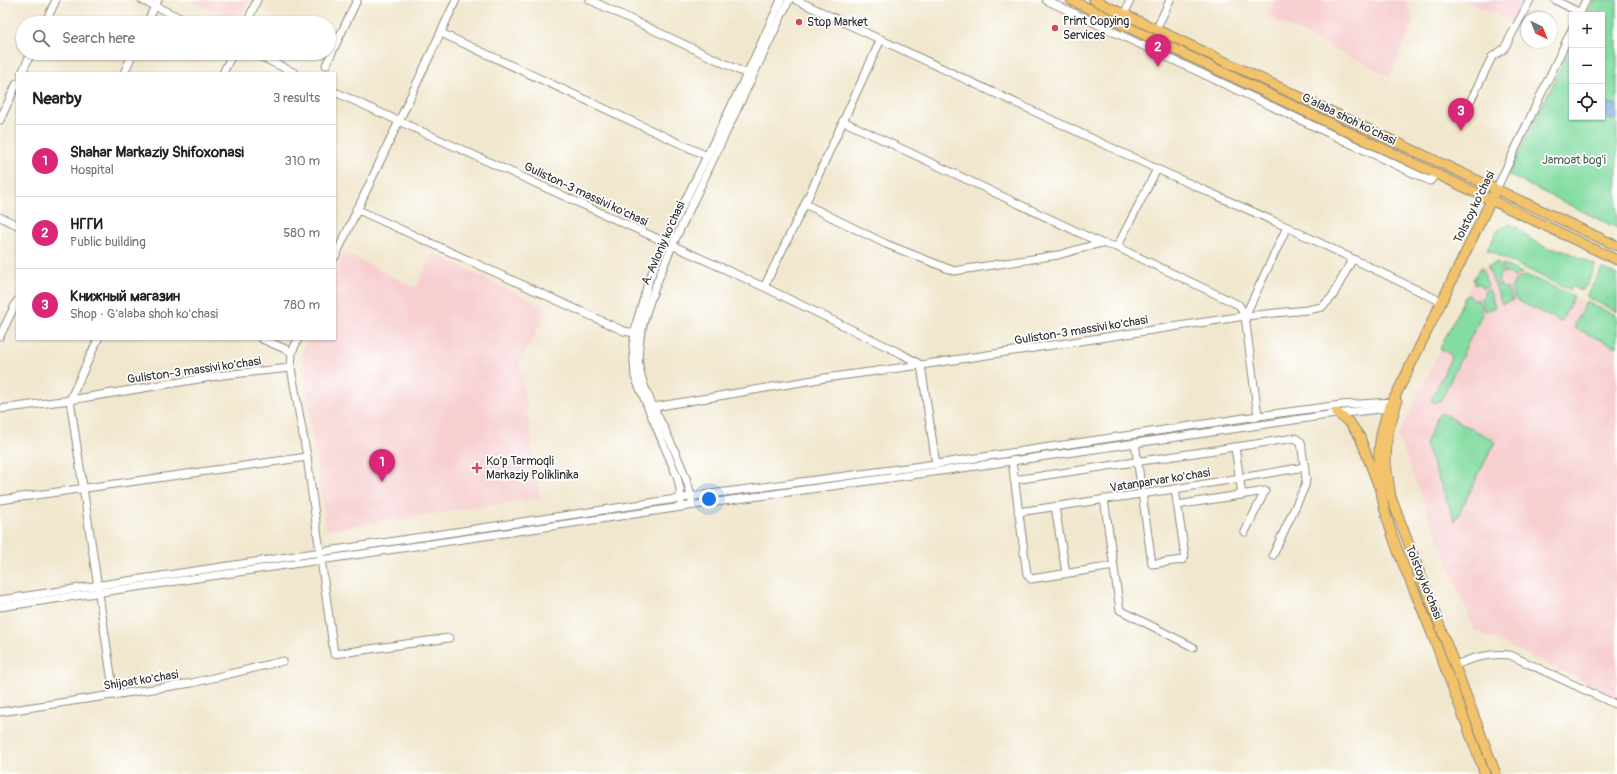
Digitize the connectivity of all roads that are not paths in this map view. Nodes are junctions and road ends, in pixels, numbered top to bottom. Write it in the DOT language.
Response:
graph roads {
  1 [pos="56,0"];
  2 [pos="142,0"];
  3 [pos="257,0"];
  4 [pos="357,0"];
  5 [pos="456,0"];
  6 [pos="590,0"];
  7 [pos="781,0"];
  8 [pos="789,0"];
  9 [pos="796,0"];
  10 [pos="1046,0"];
  11 [pos="1071,0"];
  12 [pos="1094,0"];
  13 [pos="1130,0"];
  14 [pos="1170,0"];
  15 [pos="1530,0"];
  16 [pos="1555,0"];
  17 [pos="1586,0"];
  18 [pos="157,3"];
  19 [pos="1576,12"];
  20 [pos="1580,12"];
  21 [pos="1125,14"];
  22 [pos="48,16"];
  23 [pos="150,16"];
  24 [pos="178,16"];
  25 [pos="250,16"];
  26 [pos="1156,30"];
  27 [pos="441,33"];
  28 [pos="1569,35"];
  29 [pos="881,39"];
  30 [pos="1163,44"];
  31 [pos="336,45"];
  32 [pos="1160,54"];
  33 [pos="28,60"];
  34 [pos="130,60"];
  35 [pos="230,60"];
  36 [pos="268,60"];
  37 [pos="329,60"];
  38 [pos="326,66"];
  39 [pos="22,72"];
  40 [pos="124,72"];
  41 [pos="224,72"];
  42 [pos="293,72"];
  43 [pos="747,74"];
  44 [pos="16,85"];
  45 [pos="336,92"];
  46 [pos="1472,100"];
  47 [pos="0,120"];
  48 [pos="399,121"];
  49 [pos="844,121"];
  50 [pos="707,156"];
  51 [pos="1157,169"];
  52 [pos="1436,174"];
  53 [pos="1496,190"];
  54 [pos="1491,201"];
  55 [pos="805,204"];
  56 [pos="356,209"];
  57 [pos="0,217"];
  58 [pos="16,225"];
  59 [pos="1287,228"];
  60 [pos="1101,243"];
  61 [pos="668,244"];
  62 [pos="1617,246"];
  63 [pos="1117,247"];
  64 [pos="336,255"];
  65 [pos="1352,260"];
  66 [pos="1617,260"];
  67 [pos="764,287"];
  68 [pos="1442,302"];
  69 [pos="16,304"];
  70 [pos="1245,316"];
  71 [pos="635,333"];
  72 [pos="0,336"];
  73 [pos="98,340"];
  74 [pos="264,340"];
  75 [pos="298,340"];
  76 [pos="292,352"];
  77 [pos="921,365"];
  78 [pos="292,368"];
  79 [pos="70,400"];
  80 [pos="1393,403"];
  81 [pos="654,407"];
  82 [pos="0,409"];
  83 [pos="1337,413"];
  84 [pos="1258,416"];
  85 [pos="1136,434"];
  86 [pos="1136,443"];
  87 [pos="1235,447"];
  88 [pos="307,457"];
  89 [pos="1012,461"];
  90 [pos="1138,462"];
  91 [pos="936,464"];
  92 [pos="1305,467"];
  93 [pos="1240,478"];
  94 [pos="1014,480"];
  95 [pos="83,488"];
  96 [pos="1175,489"];
  97 [pos="1381,492"];
  98 [pos="1142,494"];
  99 [pos="1242,495"];
  100 [pos="691,497"];
  101 [pos="681,499"];
  102 [pos="1104,499"];
  103 [pos="0,500"];
  104 [pos="692,505"];
  105 [pos="1177,505"];
  106 [pos="681,507"];
  107 [pos="1055,507"];
  108 [pos="1018,512"];
  109 [pos="1245,532"];
  110 [pos="320,552"];
  111 [pos="1273,555"];
  112 [pos="321,561"];
  113 [pos="1114,566"];
  114 [pos="1066,573"];
  115 [pos="98,589"];
  116 [pos="0,600"];
  117 [pos="0,607"];
  118 [pos="449,638"];
  119 [pos="1193,647"];
  120 [pos="283,662"];
  121 [pos="1456,665"];
  122 [pos="114,695"];
  123 [pos="1617,705"];
  124 [pos="0,712"];
  125 [pos="1485,774"];
  126 [pos="1496,774"];
  1 -- 22 [label="street"];
  2 -- 18 [label="street"];
  3 -- 25 [label="street"];
  4 -- 31 [label="street"];
  5 -- 27 [label="street"];
  6 -- 43 [label="street"];
  7 -- 43 [label="street, A. Avloniy ko'chasi"];
  8 -- 61 [label="street, A. Avloniy ko'chasi"];
  9 -- 29 [label="street"];
  10 -- 32 [label="street"];
  11 -- 30 [label="main road, G'alaba shoh ko'chasi"];
  12 -- 21 [label="main road, G'alaba shoh ko'chasi"];
  13 -- 21 [label="street"];
  14 -- 26 [label="street"];
  15 -- 46 [label="street"];
  16 -- 19 [label="street"];
  17 -- 20 [label="street"];
  18 -- 23 [label="street"];
  18 -- 24 [label="street"];
  21 -- 26 [label="main road, G'alaba shoh ko'chasi"];
  26 -- 53 [label="main road, G'alaba shoh ko'chasi"];
  27 -- 48 [label="street"];
  27 -- 50 [label="street"];
  28 -- 53 [label="street, Tolstoy ko'chasi"];
  29 -- 49 [label="street"];
  29 -- 51 [label="street"];
  30 -- 32 [label="street"];
  30 -- 52 [label="main road, G'alaba shoh ko'chasi"];
  32 -- 52 [label="street"];
  33 -- 39 [label="street"];
  34 -- 40 [label="street"];
  35 -- 41 [label="street"];
  36 -- 42 [label="street"];
  37 -- 38 [label="street"];
  43 -- 50 [label="street, A. Avloniy ko'chasi"];
  44 -- 47 [label="street"];
  45 -- 48 [label="street, Guliston-3 massivi ko'chasi"];
  48 -- 56 [label="street"];
  48 -- 61 [label="street, Guliston-3 massivi ko'chasi"];
  49 -- 55 [label="street"];
  49 -- 60 [label="street"];
  50 -- 61 [label="street, A. Avloniy ko'chasi"];
  51 -- 59 [label="street"];
  51 -- 63 [label="street"];
  52 -- 54 [label="main road, G'alaba shoh ko'chasi"];
  53 -- 54 [label="main road, Tolstoy ko'chasi"];
  53 -- 62 [label="main road, G'alaba shoh ko'chasi"];
  54 -- 66 [label="main road, G'alaba shoh ko'chasi"];
  54 -- 68 [label="main road, Tolstoy ko'chasi"];
  55 -- 60 [label="street"];
  55 -- 67 [label="street"];
  56 -- 64 [label="street"];
  56 -- 71 [label="street"];
  57 -- 58 [label="street"];
  59 -- 65 [label="street"];
  59 -- 70 [label="street"];
  60 -- 63 [label="street"];
  61 -- 67 [label="street, Guliston-3 massivi ko'chasi"];
  61 -- 71 [label="street, A. Avloniy ko'chasi"];
  61 -- 81 [label="street, A. Avloniy ko'chasi"];
  63 -- 70 [label="street"];
  65 -- 68 [label="street"];
  65 -- 70 [label="street, Guliston-3 massivi ko'chasi"];
  67 -- 77 [label="street, Guliston-3 massivi ko'chasi"];
  68 -- 80 [label="main road, Tolstoy ko'chasi"];
  69 -- 72 [label="street"];
  70 -- 77 [label="street, Guliston-3 massivi ko'chasi"];
  70 -- 84 [label="street"];
  71 -- 101 [label="street, A. Avloniy ko'chasi"];
  73 -- 79 [label="street"];
  74 -- 76 [label="street"];
  75 -- 76 [label="street"];
  76 -- 78 [label="street"];
  77 -- 81 [label="street, Guliston-3 massivi ko'chasi"];
  77 -- 91 [label="street"];
  78 -- 79 [label="street, Guliston-3 massivi ko'chasi"];
  78 -- 88 [label="street"];
  79 -- 82 [label="street, Guliston-3 massivi ko'chasi"];
  79 -- 95 [label="street"];
  80 -- 83 [label="street"];
  80 -- 84 [label="street"];
  80 -- 97 [label="main road, Tolstoy ko'chasi"];
  80 -- 121 [label="main road, Tolstoy ko'chasi"];
  81 -- 100 [label="street, A. Avloniy ko'chasi"];
  83 -- 86 [label="street"];
  83 -- 97 [label="main road"];
  84 -- 85 [label="street"];
  85 -- 86 [label="street"];
  85 -- 91 [label="street"];
  86 -- 89 [label="street"];
  86 -- 90 [label="street"];
  87 -- 90 [label="street"];
  87 -- 92 [label="street"];
  87 -- 93 [label="street"];
  88 -- 95 [label="street"];
  88 -- 110 [label="street"];
  89 -- 94 [label="street"];
  89 -- 104 [label="street"];
  90 -- 94 [label="street"];
  90 -- 98 [label="street"];
  91 -- 100 [label="street"];
  92 -- 93 [label="street, Vatanparvar ko'chasi"];
  92 -- 111 [label="street"];
  93 -- 96 [label="street, Vatanparvar ko'chasi"];
  93 -- 99 [label="street"];
  94 -- 108 [label="street"];
  95 -- 103 [label="street"];
  95 -- 115 [label="street"];
  96 -- 98 [label="street, Vatanparvar ko'chasi"];
  96 -- 105 [label="street"];
  97 -- 125 [label="main road, Tolstoy ko'chasi"];
  98 -- 102 [label="street, Vatanparvar ko'chasi"];
  98 -- 105 [label="street"];
  99 -- 105 [label="street"];
  99 -- 109 [label="street"];
  100 -- 101 [label="street"];
  100 -- 104 [label="street, A. Avloniy ko'chasi"];
  101 -- 106 [label="street, A. Avloniy ko'chasi"];
  101 -- 110 [label="street"];
  102 -- 107 [label="street, Vatanparvar ko'chasi"];
  102 -- 113 [label="street"];
  104 -- 106 [label="street"];
  106 -- 112 [label="street"];
  107 -- 108 [label="street, Vatanparvar ko'chasi"];
  107 -- 114 [label="street"];
  108 -- 114 [label="street"];
  110 -- 112 [label="street"];
  110 -- 115 [label="street"];
  112 -- 115 [label="street"];
  112 -- 118 [label="street"];
  113 -- 114 [label="street"];
  113 -- 119 [label="street"];
  115 -- 116 [label="street"];
  115 -- 117 [label="street"];
  115 -- 122 [label="street"];
  120 -- 122 [label="street, Shijoat ko'chasi"];
  121 -- 123 [label="street"];
  121 -- 126 [label="main road, Tolstoy ko'chasi"];
  122 -- 124 [label="street, Shijoat ko'chasi"];
}
